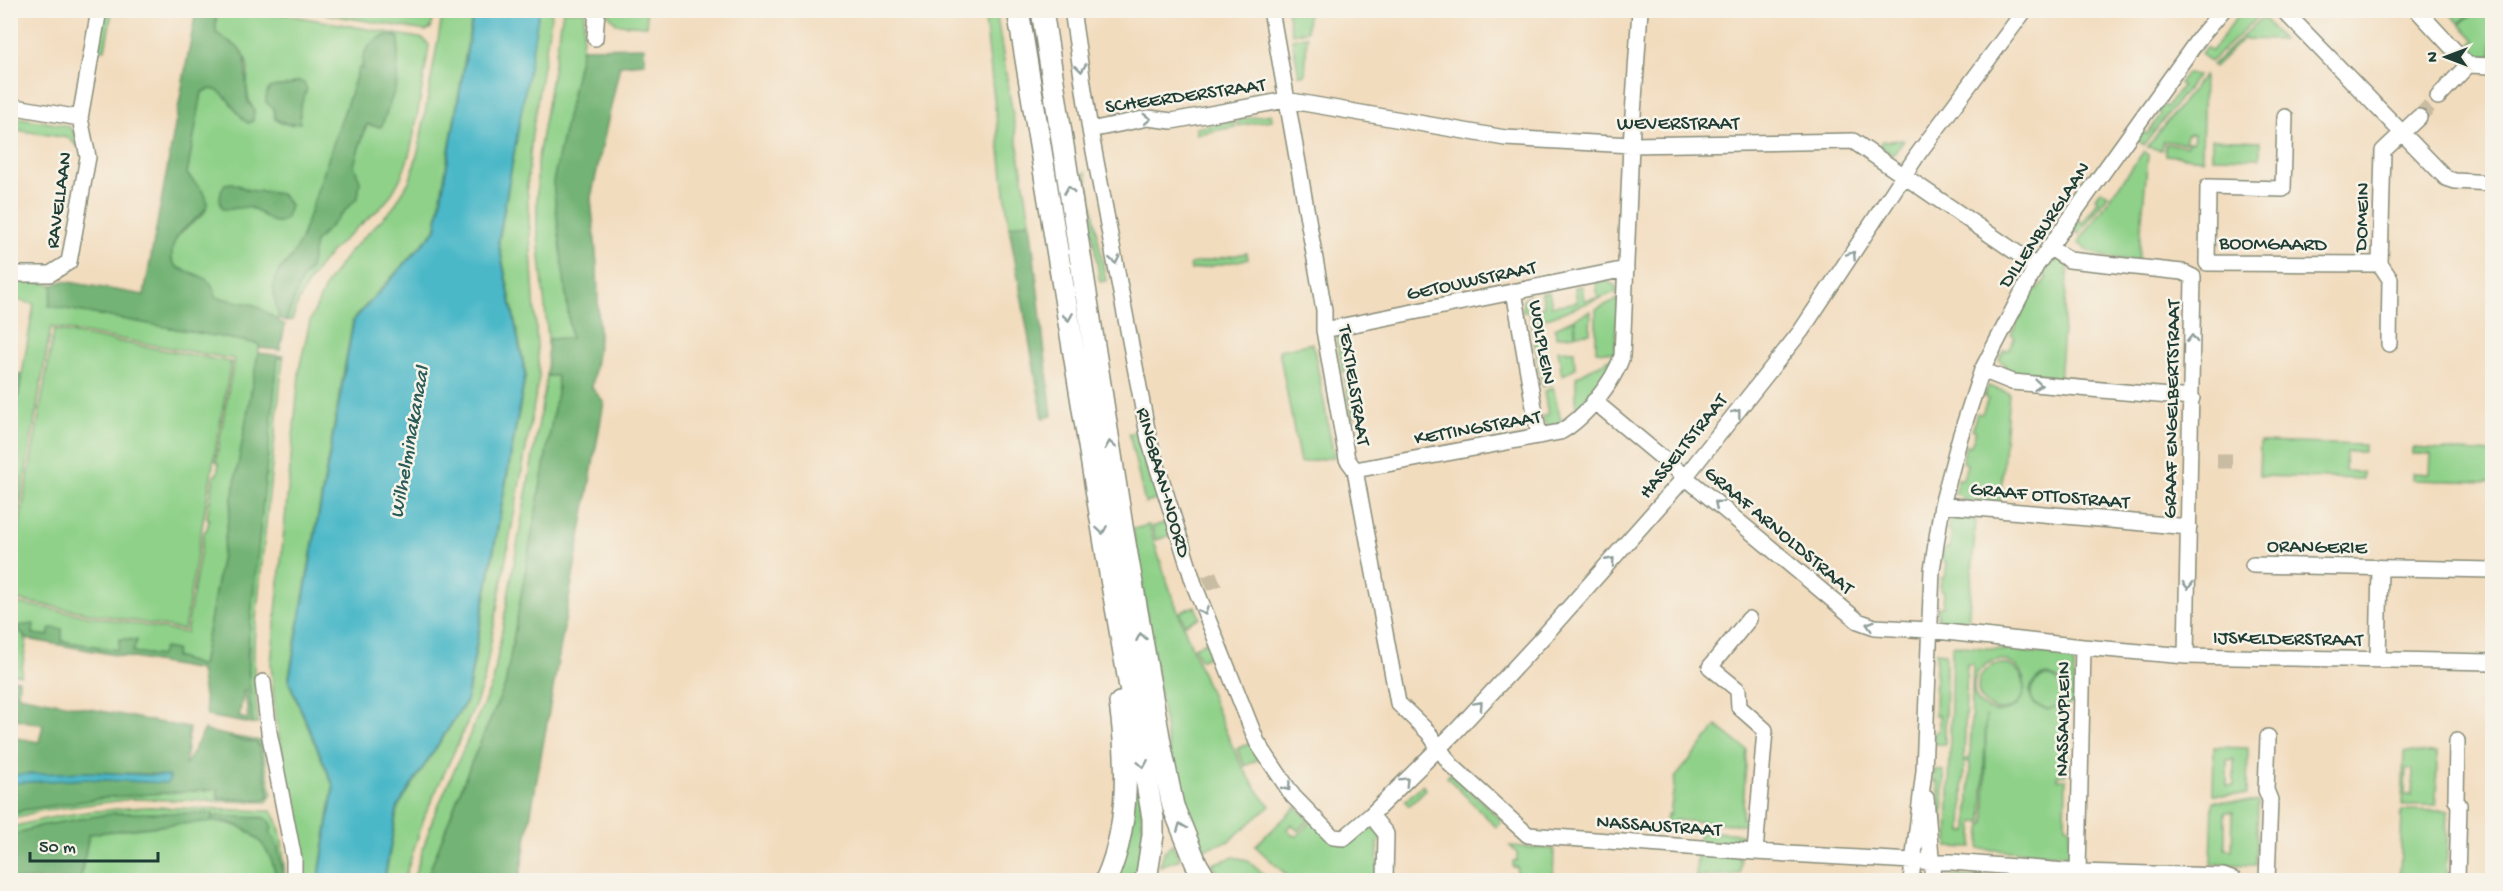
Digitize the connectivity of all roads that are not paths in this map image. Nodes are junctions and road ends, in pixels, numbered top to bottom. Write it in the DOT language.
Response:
graph roads {
  1 [pos="99,10"];
  2 [pos="597,10"];
  3 [pos="1018,10"];
  4 [pos="1042,10"];
  5 [pos="1072,10"];
  6 [pos="1271,10"];
  7 [pos="1640,10"];
  8 [pos="2025,10"];
  9 [pos="2212,10"];
  10 [pos="2223,10"];
  11 [pos="2283,10"];
  12 [pos="2417,10"];
  13 [pos="2200,37"];
  14 [pos="595,38"];
  15 [pos="2468,65"];
  16 [pos="2493,66"];
  17 [pos="2438,97"];
  18 [pos="1286,100"];
  19 [pos="10,106"];
  20 [pos="2285,117"];
  21 [pos="2419,117"];
  22 [pos="80,118"];
  23 [pos="1090,130"];
  24 [pos="2402,132"];
  25 [pos="1631,145"];
  26 [pos="1905,176"];
  27 [pos="2493,183"];
  28 [pos="2049,247"];
  29 [pos="2380,264"];
  30 [pos="2036,266"];
  31 [pos="1626,269"];
  32 [pos="10,274"];
  33 [pos="1514,291"];
  34 [pos="1324,330"];
  35 [pos="2389,344"];
  36 [pos="1982,370"];
  37 [pos="2192,398"];
  38 [pos="1594,401"];
  39 [pos="1539,436"];
  40 [pos="1355,470"];
  41 [pos="1685,477"];
  42 [pos="1942,505"];
  43 [pos="2189,527"];
  44 [pos="2253,565"];
  45 [pos="2380,568"];
  46 [pos="2493,570"];
  47 [pos="1117,616"];
  48 [pos="1749,619"];
  49 [pos="1928,630"];
  50 [pos="2084,647"];
  51 [pos="2186,656"];
  52 [pos="2378,660"];
  53 [pos="2493,662"];
  54 [pos="263,682"];
  55 [pos="2268,737"];
  56 [pos="2457,741"];
  57 [pos="1439,747"];
  58 [pos="1924,771"];
  59 [pos="1371,815"];
  60 [pos="1755,852"];
  61 [pos="1912,861"];
  62 [pos="1932,862"];
  63 [pos="2078,872"];
  64 [pos="294,880"];
  65 [pos="1106,880"];
  66 [pos="1146,880"];
  67 [pos="1206,880"];
  68 [pos="1385,880"];
  69 [pos="1911,880"];
  70 [pos="1933,880"];
  71 [pos="2234,880"];
  72 [pos="2267,880"];
  73 [pos="2457,880"];
  1 -- 22 [label="street, RAVELLAAN"];
  2 -- 14 [label="street"];
  3 -- 47 [label="main road, one-way"];
  67 -- 4 [label="main road, RINGBAAN-NOORD, one-way"];
  5 -- 23 [label="street, RINGBAAN-NOORD, one-way"];
  6 -- 18 [label="street, TEXTIELSTRAAT"];
  7 -- 25 [label="street"];
  8 -- 26 [label="street, HASSELTSTRAAT"];
  9 -- 13 [label="street, DILLENBURGLAAN"];
  10 -- 13 [label="street, DILLENBURGLAAN"];
  11 -- 24 [label="street"];
  12 -- 15 [label="street"];
  13 -- 28 [label="street, DILLENBURGLAAN"];
  15 -- 16 [label="street"];
  15 -- 17 [label="street"];
  23 -- 18 [label="street, SCHEERDERSTRAAT, one-way"];
  18 -- 25 [label="street, WEVERSTRAAT"];
  18 -- 34 [label="street, TEXTIELSTRAAT"];
  19 -- 22 [label="street"];
  20 -- 29 [label="street, BOOMGAARD"];
  21 -- 24 [label="street, DOMEIN"];
  22 -- 32 [label="street, RAVELLAAN"];
  23 -- 59 [label="street, RINGBAAN-NOORD, one-way"];
  24 -- 27 [label="street"];
  24 -- 29 [label="street, DOMEIN"];
  25 -- 26 [label="street, WEVERSTRAAT"];
  25 -- 31 [label="street"];
  26 -- 30 [label="street, WEVERSTRAAT"];
  41 -- 26 [label="street, HASSELTSTRAAT, one-way"];
  28 -- 30 [label="street, DILLENBURGLAAN"];
  37 -- 28 [label="street, GRAAF ENGELBERTSTRAAT, one-way"];
  29 -- 35 [label="street, DOMEIN"];
  30 -- 36 [label="street, DILLENBURGLAAN"];
  31 -- 33 [label="street, GETOUWSTRAAT"];
  31 -- 38 [label="street"];
  33 -- 34 [label="street, GETOUWSTRAAT"];
  33 -- 39 [label="street, WOLPLEIN"];
  34 -- 40 [label="street, TEXTIELSTRAAT"];
  36 -- 37 [label="street, one-way"];
  36 -- 42 [label="street, DILLENBURGLAAN"];
  37 -- 43 [label="street, GRAAF ENGELBERTSTRAAT"];
  38 -- 39 [label="street, KETTINGSTRAAT"];
  38 -- 41 [label="street, GRAAF ARNOLDSTRAAT"];
  39 -- 40 [label="street, KETTINGSTRAAT"];
  40 -- 57 [label="street, TEXTIELSTRAAT"];
  49 -- 41 [label="street, GRAAF ARNOLDSTRAAT, one-way"];
  57 -- 41 [label="street, HASSELTSTRAAT, one-way"];
  42 -- 43 [label="street, GRAAF OTTOSTRAAT"];
  42 -- 49 [label="street, DILLENBURGLAAN"];
  43 -- 51 [label="street, GRAAF ENGELBERTSTRAAT, one-way"];
  44 -- 45 [label="street, ORANGERIE"];
  45 -- 46 [label="street, ORANGERIE"];
  45 -- 52 [label="street, ORANGERIE"];
  47 -- 65 [label="main road"];
  47 -- 66 [label="main road, one-way"];
  48 -- 60 [label="street"];
  49 -- 50 [label="street, NASSAUPLEIN"];
  49 -- 58 [label="street"];
  50 -- 51 [label="street, IJSKELDERSTRAAT"];
  50 -- 63 [label="street, NASSAUPLEIN"];
  51 -- 52 [label="street, IJSKELDERSTRAAT"];
  52 -- 53 [label="street, IJSKELDERSTRAAT"];
  54 -- 64 [label="street"];
  55 -- 72 [label="street"];
  56 -- 73 [label="street"];
  59 -- 57 [label="street, HASSELTSTRAAT, one-way"];
  57 -- 60 [label="street, NASSAUSTRAAT"];
  58 -- 61 [label="street"];
  58 -- 62 [label="street"];
  59 -- 68 [label="street"];
  60 -- 61 [label="street, NASSAUSTRAAT"];
  61 -- 62 [label="street"];
  61 -- 69 [label="street"];
  62 -- 63 [label="street"];
  62 -- 70 [label="street"];
  63 -- 71 [label="street"];
}
